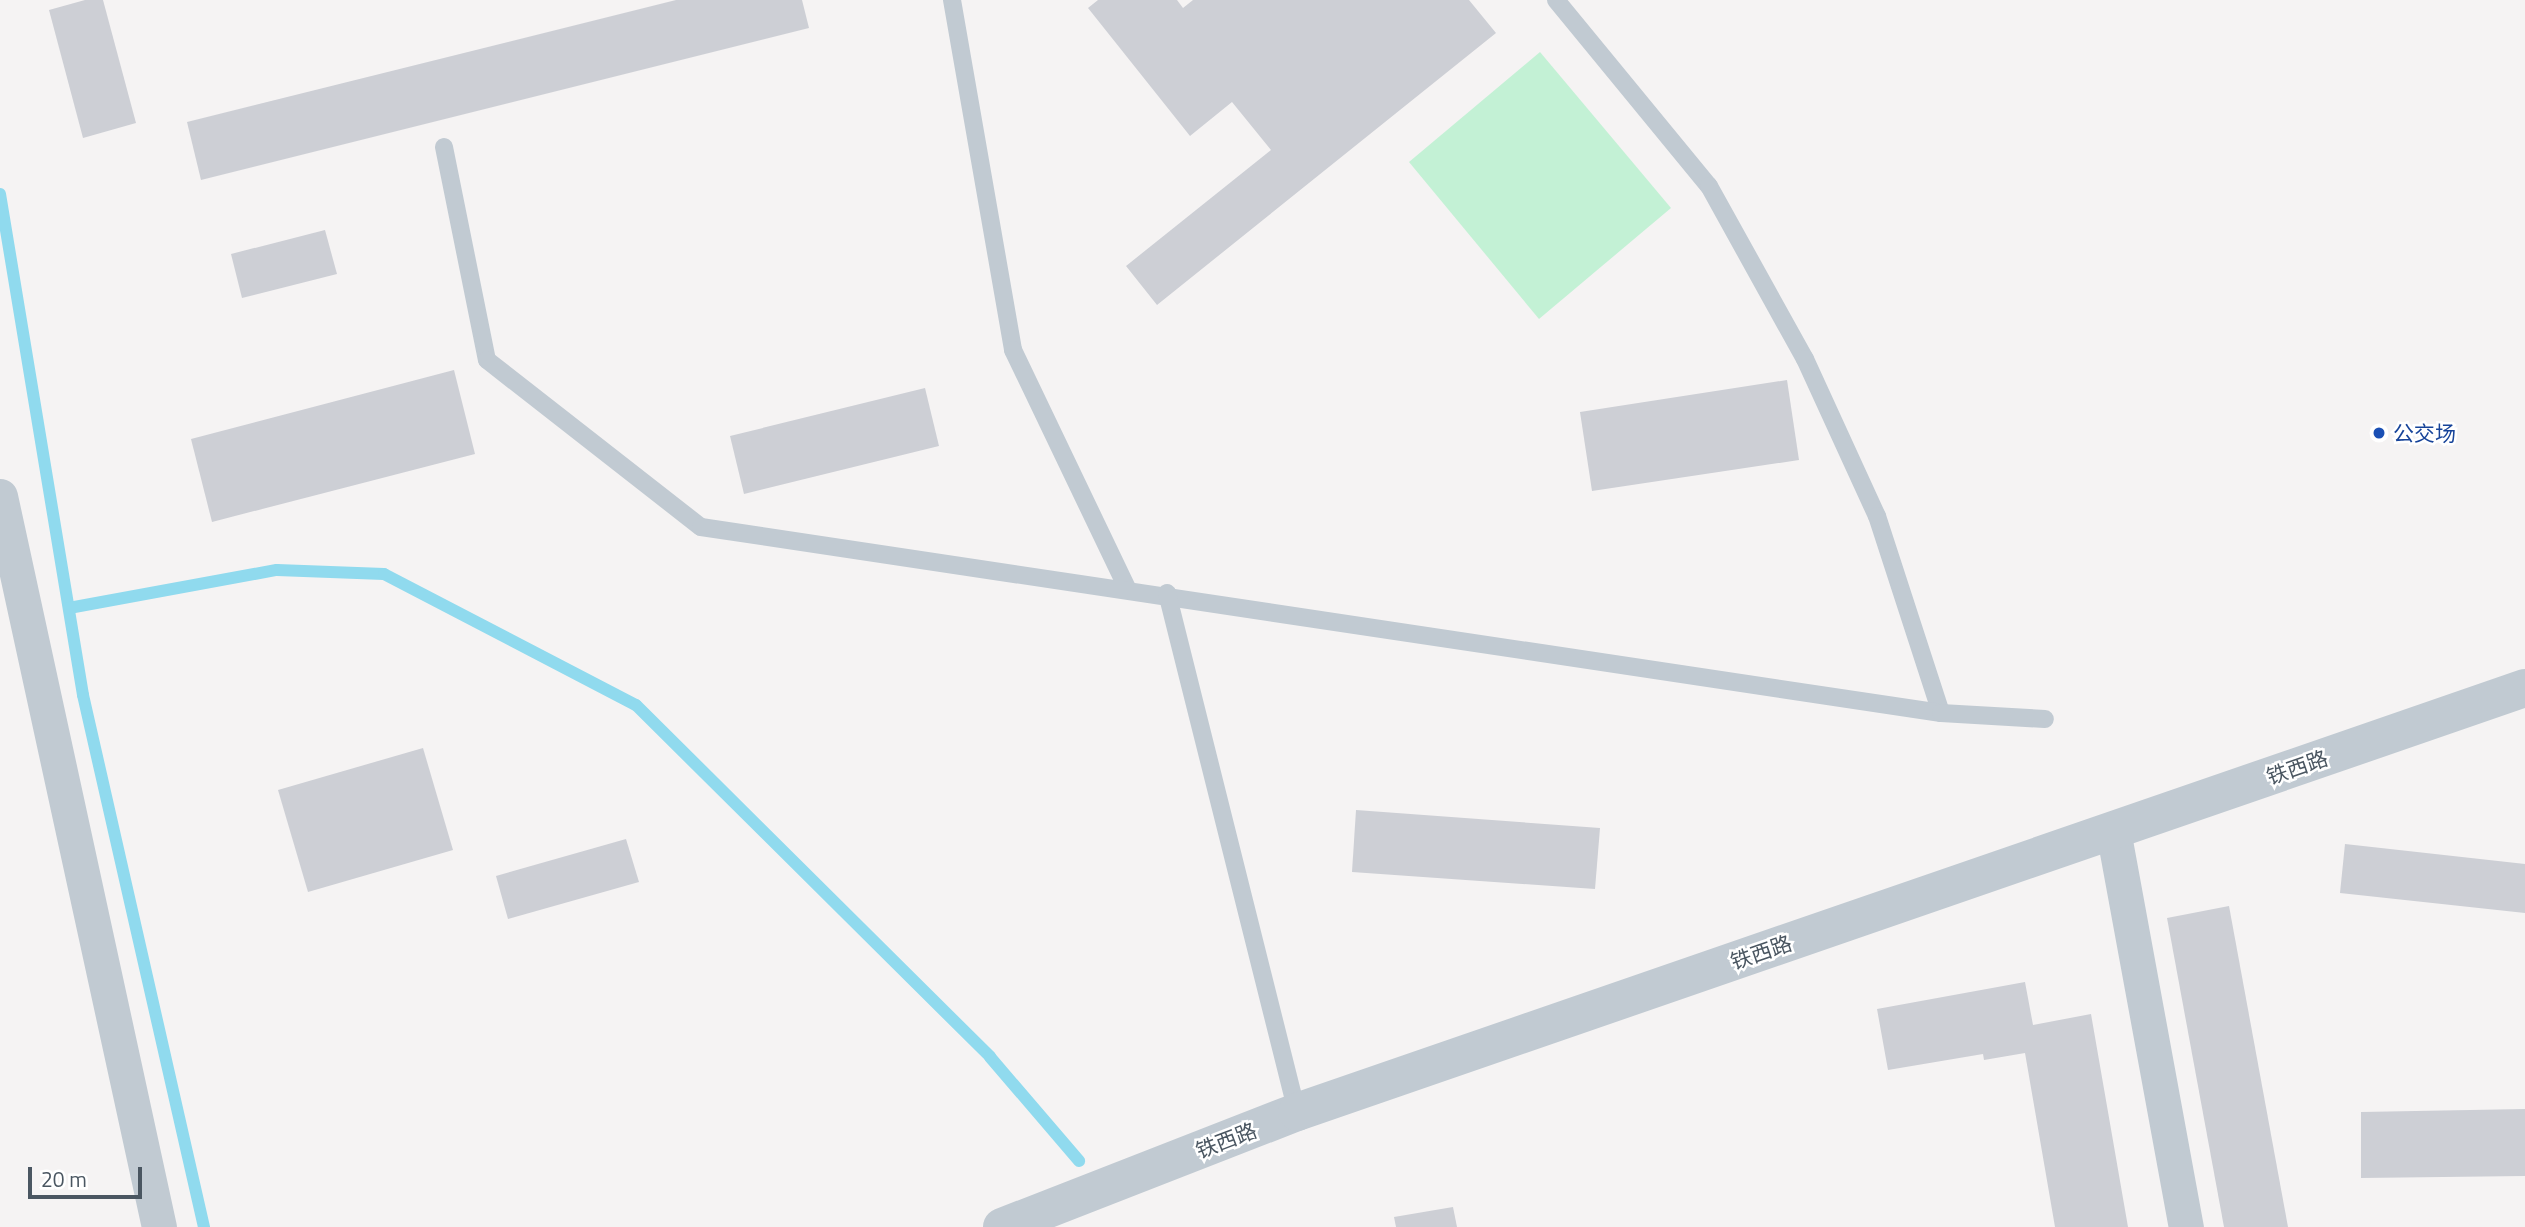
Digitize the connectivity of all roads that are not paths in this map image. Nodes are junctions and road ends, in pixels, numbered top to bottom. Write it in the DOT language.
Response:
graph roads {
  1 [pos="953,0"];
  2 [pos="1556,0"];
  3 [pos="444,147"];
  4 [pos="0,496"];
  5 [pos="1127,588"];
  6 [pos="1167,593"];
  7 [pos="2525,688"];
  8 [pos="1941,713"];
  9 [pos="2045,719"];
  10 [pos="2113,830"];
  11 [pos="1297,1112"];
  12 [pos="159,1227"];
  13 [pos="1002,1227"];
  14 [pos="2186,1227"];
  1 -- 5 [label="lane"];
  2 -- 8 [label="lane"];
  3 -- 5 [label="lane"];
  4 -- 12 [label="street"];
  5 -- 6 [label="lane"];
  6 -- 8 [label="lane"];
  6 -- 11 [label="lane"];
  7 -- 10 [label="street, 铁西路"];
  8 -- 9 [label="lane"];
  10 -- 11 [label="street, 铁西路"];
  10 -- 14 [label="street"];
  11 -- 13 [label="street, 铁西路"];
}
